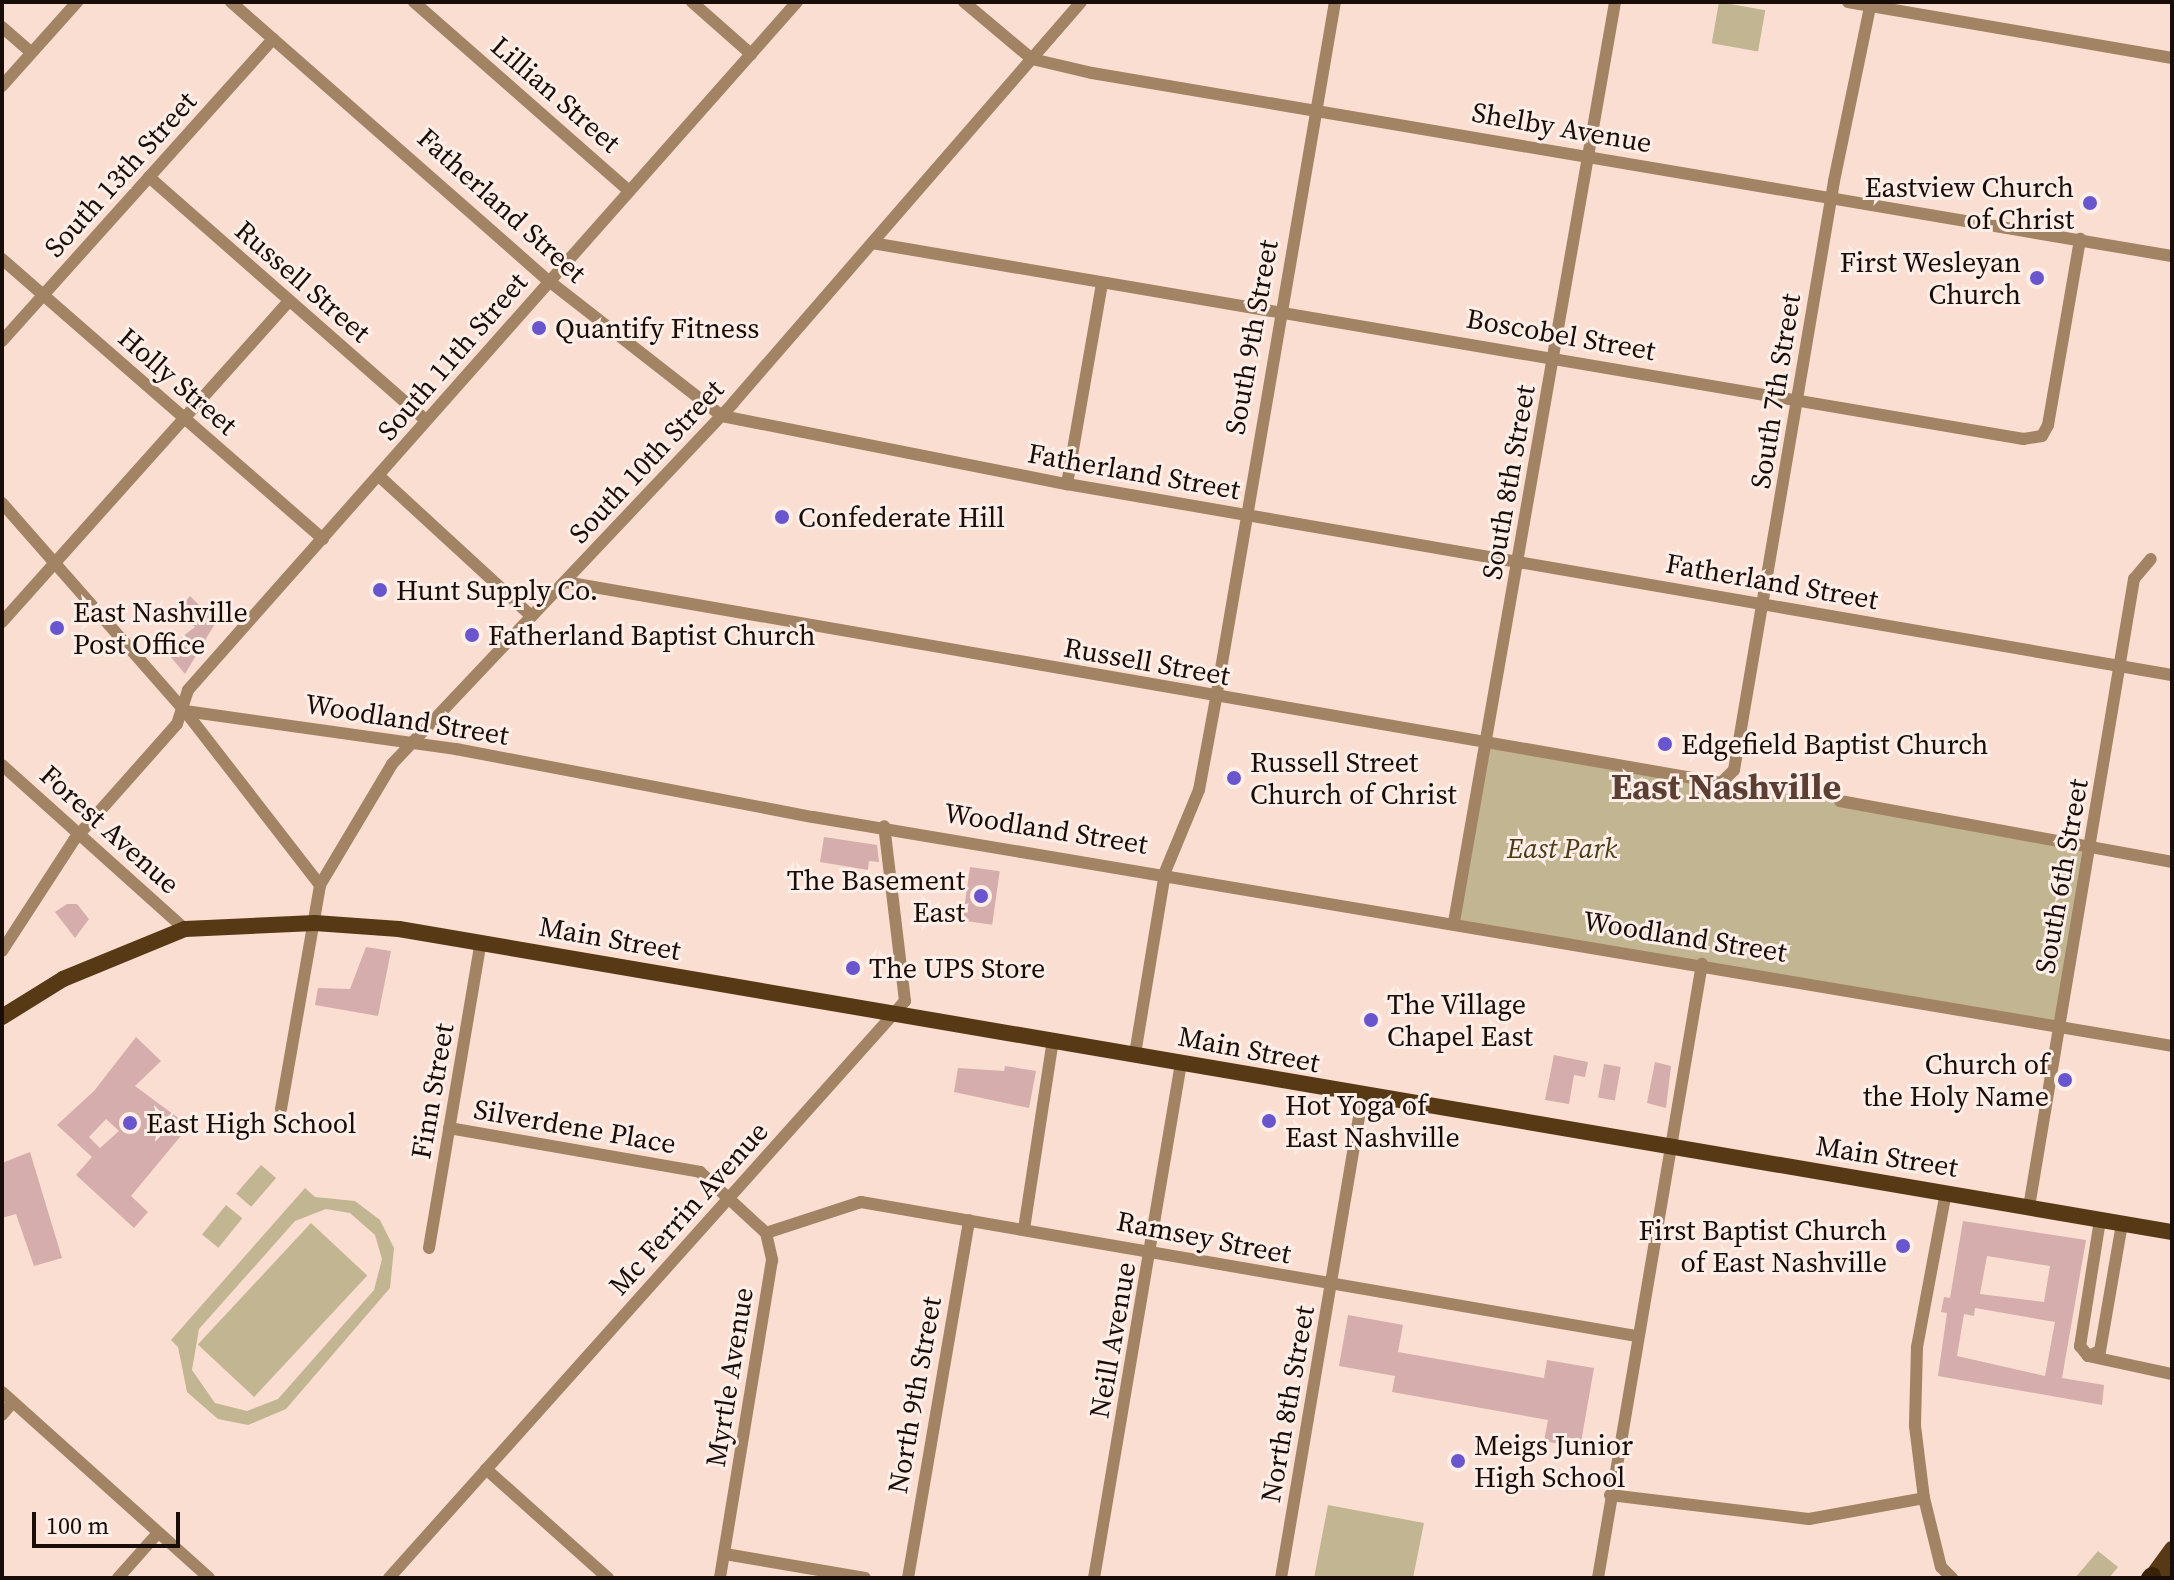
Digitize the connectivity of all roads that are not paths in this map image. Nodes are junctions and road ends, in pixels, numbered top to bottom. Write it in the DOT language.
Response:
graph roads {
  1 [pos="77,2"];
  2 [pos="231,2"];
  3 [pos="414,2"];
  4 [pos="692,2"];
  5 [pos="797,2"];
  6 [pos="964,2"];
  7 [pos="1081,2"];
  8 [pos="1335,2"];
  9 [pos="1615,2"];
  10 [pos="1848,2"];
  11 [pos="1871,4"];
  12 [pos="2,27"];
  13 [pos="273,39"];
  14 [pos="31,52"];
  15 [pos="751,54"];
  16 [pos="2172,58"];
  17 [pos="1032,59"];
  18 [pos="2,86"];
  19 [pos="1317,109"];
  20 [pos="1590,156"];
  21 [pos="149,177"];
  22 [pos="629,191"];
  23 [pos="1832,198"];
  24 [pos="2080,239"];
  25 [pos="872,243"];
  26 [pos="2172,256"];
  27 [pos="2,259"];
  28 [pos="549,281"];
  29 [pos="1102,283"];
  30 [pos="44,295"];
  31 [pos="289,301"];
  32 [pos="1280,311"];
  33 [pos="2,341"];
  34 [pos="1554,358"];
  35 [pos="1799,399"];
  36 [pos="722,416"];
  37 [pos="182,419"];
  38 [pos="426,420"];
  39 [pos="379,476"];
  40 [pos="1067,484"];
  41 [pos="2,503"];
  42 [pos="1245,515"];
  43 [pos="323,539"];
  44 [pos="2151,559"];
  45 [pos="56,560"];
  46 [pos="1518,561"];
  47 [pos="565,582"];
  48 [pos="1764,603"];
  49 [pos="531,616"];
  50 [pos="2,622"];
  51 [pos="2121,666"];
  52 [pos="2172,675"];
  53 [pos="1216,698"];
  54 [pos="185,711"];
  55 [pos="1488,741"];
  56 [pos="409,745"];
  57 [pos="2,765"];
  58 [pos="1721,783"];
  59 [pos="1840,801"];
  60 [pos="884,826"];
  61 [pos="80,833"];
  62 [pos="2091,849"];
  63 [pos="2172,862"];
  64 [pos="1165,872"];
  65 [pos="320,885"];
  66 [pos="1454,922"];
  67 [pos="315,923"];
  68 [pos="185,929"];
  69 [pos="481,942"];
  70 [pos="2,951"];
  71 [pos="1702,964"];
  72 [pos="892,1014"];
  73 [pos="2,1017"];
  74 [pos="2059,1026"];
  75 [pos="1053,1040"];
  76 [pos="2172,1046"];
  77 [pos="1135,1054"];
  78 [pos="1181,1063"];
  79 [pos="1362,1097"];
  80 [pos="281,1109"];
  81 [pos="449,1128"];
  82 [pos="1670,1147"];
  83 [pos="1946,1192"];
  84 [pos="732,1196"];
  85 [pos="2029,1207"];
  86 [pos="969,1220"];
  87 [pos="2100,1220"];
  88 [pos="2122,1223"];
  89 [pos="1024,1229"];
  90 [pos="2172,1232"];
  91 [pos="766,1233"];
  92 [pos="429,1248"];
  93 [pos="1152,1251"];
  94 [pos="1331,1285"];
  95 [pos="2086,1308"];
  96 [pos="2106,1312"];
  97 [pos="1636,1336"];
  98 [pos="2088,1356"];
  99 [pos="2172,1374"];
  100 [pos="2,1392"];
  101 [pos="13,1402"];
  102 [pos="2,1415"];
  103 [pos="486,1469"];
  104 [pos="1610,1495"];
  105 [pos="1924,1498"];
  106 [pos="158,1533"];
  107 [pos="2172,1549"];
  108 [pos="725,1554"];
  109 [pos="2172,1573"];
  110 [pos="2155,1577"];
  111 [pos="118,1578"];
  112 [pos="209,1578"];
  113 [pos="389,1578"];
  114 [pos="608,1578"];
  115 [pos="720,1578"];
  116 [pos="865,1578"];
  117 [pos="908,1578"];
  118 [pos="1094,1578"];
  119 [pos="1281,1578"];
  120 [pos="1598,1578"];
  121 [pos="1952,1578"];
  1 -- 14 [label="street"];
  2 -- 13 [label="street, Fatherland Street"];
  3 -- 22 [label="street, Lillian Street"];
  4 -- 15 [label="street"];
  5 -- 15 [label="street, South 11th Street"];
  6 -- 17 [label="street"];
  7 -- 17 [label="street, South 10th Street"];
  8 -- 19 [label="street, South 9th Street"];
  9 -- 20 [label="street, South 8th Street"];
  10 -- 11 [label="street"];
  11 -- 16 [label="street"];
  11 -- 23 [label="street, South 7th Street"];
  12 -- 14 [label="street"];
  13 -- 21 [label="street, South 13th Street"];
  13 -- 28 [label="street, Fatherland Street"];
  14 -- 18 [label="street"];
  15 -- 22 [label="street, South 11th Street"];
  17 -- 19 [label="street, Shelby Avenue"];
  17 -- 25 [label="street, South 10th Street"];
  19 -- 20 [label="street, Shelby Avenue"];
  19 -- 32 [label="street, South 9th Street"];
  20 -- 23 [label="street, Shelby Avenue"];
  20 -- 34 [label="street, South 8th Street"];
  21 -- 30 [label="street, South 13th Street"];
  21 -- 31 [label="street, Russell Street"];
  22 -- 28 [label="street, South 11th Street"];
  23 -- 24 [label="street, Shelby Avenue"];
  23 -- 35 [label="street, South 7th Street"];
  24 -- 26 [label="street, Shelby Avenue"];
  24 -- 35 [label="street, Boscobel Street"];
  25 -- 29 [label="street, Boscobel Street"];
  25 -- 36 [label="street, South 10th Street"];
  27 -- 30 [label="street, Holly Street"];
  28 -- 36 [label="street, Fatherland Street"];
  28 -- 38 [label="street, South 11th Street"];
  29 -- 32 [label="street, Boscobel Street"];
  29 -- 40 [label="street"];
  30 -- 33 [label="street, South 13th Street"];
  30 -- 37 [label="street, Holly Street"];
  31 -- 37 [label="street"];
  31 -- 38 [label="street, Russell Street"];
  32 -- 34 [label="street, Boscobel Street"];
  32 -- 42 [label="street, South 9th Street"];
  34 -- 35 [label="street, Boscobel Street"];
  34 -- 46 [label="street, South 8th Street"];
  35 -- 48 [label="street, South 7th Street"];
  36 -- 40 [label="street, Fatherland Street"];
  36 -- 47 [label="street, South 10th Street"];
  37 -- 43 [label="street, Holly Street"];
  37 -- 45 [label="street"];
  38 -- 39 [label="street, South 11th Street"];
  39 -- 43 [label="street, South 11th Street"];
  39 -- 49 [label="street"];
  40 -- 42 [label="street, Fatherland Street"];
  41 -- 45 [label="street"];
  42 -- 46 [label="street, Fatherland Street"];
  42 -- 53 [label="street, South 9th Street"];
  43 -- 54 [label="street, South 11th Street"];
  44 -- 51 [label="street, South 6th Street"];
  45 -- 50 [label="street"];
  45 -- 54 [label="street"];
  46 -- 48 [label="street, Fatherland Street"];
  46 -- 55 [label="street, South 8th Street"];
  47 -- 49 [label="street, South 10th Street"];
  47 -- 53 [label="street, Russell Street"];
  48 -- 51 [label="street, Fatherland Street"];
  48 -- 58 [label="street, South 7th Street"];
  49 -- 56 [label="street, South 10th Street"];
  51 -- 52 [label="street, Fatherland Street"];
  51 -- 62 [label="street, South 6th Street"];
  53 -- 55 [label="street, Russell Street"];
  53 -- 64 [label="street, South 9th Street"];
  54 -- 56 [label="street, Woodland Street"];
  54 -- 61 [label="street, South 11th Street"];
  54 -- 65 [label="street"];
  55 -- 58 [label="street, Russell Street"];
  55 -- 66 [label="street, South 8th Street"];
  56 -- 60 [label="street, Woodland Street"];
  56 -- 65 [label="street, South 10th Street"];
  57 -- 61 [label="street, Forest Avenue"];
  59 -- 62 [label="street"];
  60 -- 64 [label="street, Woodland Street"];
  60 -- 72 [label="street, Mc Ferrin Avenue"];
  61 -- 68 [label="street, Forest Avenue"];
  61 -- 70 [label="street, South 11th Street"];
  62 -- 63 [label="street"];
  62 -- 74 [label="street, South 6th Street"];
  64 -- 66 [label="street, Woodland Street"];
  64 -- 77 [label="street, South 9th Street"];
  65 -- 67 [label="street"];
  66 -- 71 [label="street, Woodland Street"];
  67 -- 68 [label="main road, Main Street"];
  67 -- 69 [label="main road, Main Street"];
  67 -- 80 [label="street"];
  68 -- 73 [label="main road, Main Street"];
  69 -- 72 [label="main road, Main Street"];
  69 -- 81 [label="street, Finn Street"];
  71 -- 74 [label="street, Woodland Street"];
  71 -- 82 [label="street"];
  72 -- 75 [label="main road, Main Street"];
  72 -- 84 [label="street, Mc Ferrin Avenue"];
  74 -- 76 [label="street, Woodland Street"];
  74 -- 85 [label="street, South 6th Street"];
  75 -- 77 [label="main road, Main Street"];
  75 -- 89 [label="street"];
  77 -- 78 [label="main road, Main Street"];
  78 -- 79 [label="main road, Main Street"];
  78 -- 93 [label="street, Neill Avenue"];
  79 -- 82 [label="main road, Main Street"];
  79 -- 94 [label="street, North 8th Street"];
  81 -- 84 [label="street, Silverdene Place"];
  81 -- 92 [label="street, Finn Street"];
  82 -- 83 [label="main road, Main Street"];
  82 -- 97 [label="street"];
  83 -- 85 [label="main road, Main Street"];
  83 -- 105 [label="street"];
  84 -- 91 [label="street"];
  84 -- 103 [label="street, Mc Ferrin Avenue"];
  85 -- 87 [label="main road, Main Street"];
  86 -- 89 [label="street, Ramsey Street"];
  86 -- 91 [label="street, Ramsey Street"];
  86 -- 117 [label="street, North 9th Street"];
  87 -- 88 [label="main road, Main Street"];
  87 -- 95 [label="street"];
  88 -- 90 [label="main road, Main Street"];
  88 -- 96 [label="street"];
  89 -- 93 [label="street, Ramsey Street"];
  91 -- 108 [label="street, Myrtle Avenue"];
  93 -- 94 [label="street, Ramsey Street"];
  93 -- 118 [label="street, Neill Avenue"];
  94 -- 97 [label="street, Ramsey Street"];
  94 -- 119 [label="street, North 8th Street"];
  95 -- 96 [label="street"];
  95 -- 98 [label="street"];
  96 -- 98 [label="street"];
  97 -- 104 [label="street"];
  98 -- 99 [label="street"];
  100 -- 101 [label="street"];
  101 -- 102 [label="street"];
  101 -- 106 [label="street"];
  103 -- 113 [label="street, Mc Ferrin Avenue"];
  103 -- 114 [label="street"];
  104 -- 105 [label="street"];
  104 -- 120 [label="street"];
  105 -- 121 [label="street"];
  106 -- 111 [label="street"];
  106 -- 112 [label="street"];
  107 -- 110 [label="main road"];
  108 -- 115 [label="street, Myrtle Avenue"];
  108 -- 116 [label="street"];
  109 -- 110 [label="main road"];
}
